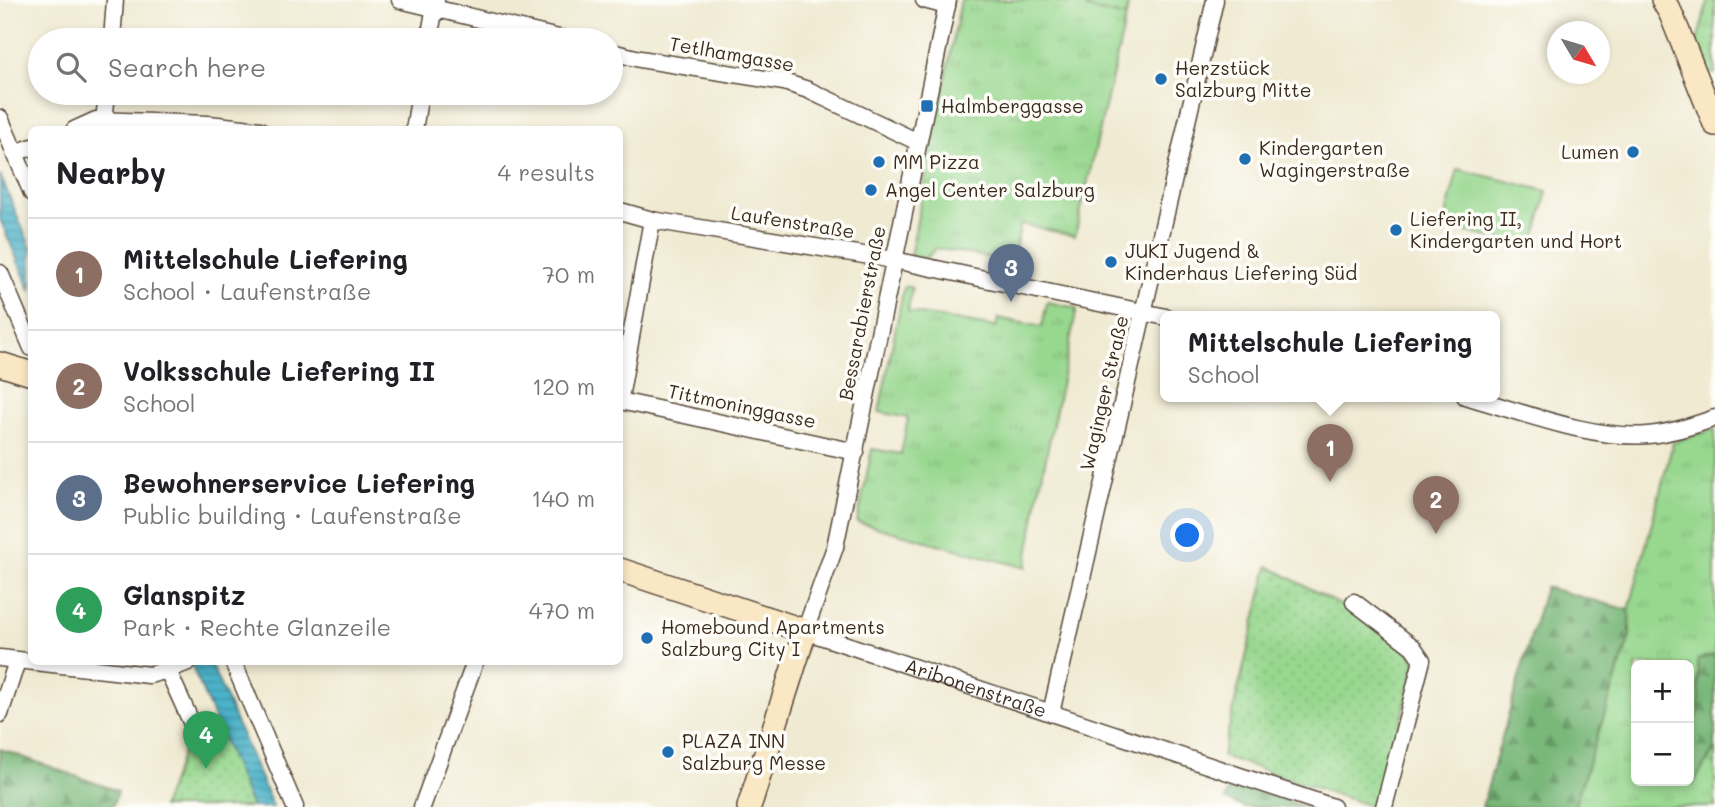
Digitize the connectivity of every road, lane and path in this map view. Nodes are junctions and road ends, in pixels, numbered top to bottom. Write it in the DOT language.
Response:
graph roads {
  1 [pos="114,0"];
  2 [pos="400,0"];
  3 [pos="924,0"];
  4 [pos="1215,0"];
  5 [pos="1663,0"];
  6 [pos="948,3"];
  7 [pos="435,4"];
  8 [pos="112,28"];
  9 [pos="431,28"];
  10 [pos="522,28"];
  11 [pos="623,55"];
  12 [pos="106,105"];
  13 [pos="418,105"];
  14 [pos="0,118"];
  15 [pos="104,121"];
  16 [pos="1715,124"];
  17 [pos="83,126"];
  18 [pos="226,126"];
  19 [pos="415,126"];
  20 [pos="918,142"];
  21 [pos="28,148"];
  22 [pos="15,153"];
  23 [pos="28,184"];
  24 [pos="623,212"];
  25 [pos="652,220"];
  26 [pos="894,260"];
  27 [pos="0,273"];
  28 [pos="1144,311"];
  29 [pos="1160,315"];
  30 [pos="28,339"];
  31 [pos="0,363"];
  32 [pos="28,373"];
  33 [pos="623,383"];
  34 [pos="623,401"];
  35 [pos="1486,402"];
  36 [pos="1715,418"];
  37 [pos="856,452"];
  38 [pos="623,571"];
  39 [pos="1354,602"];
  40 [pos="805,631"];
  41 [pos="0,658"];
  42 [pos="17,661"];
  43 [pos="28,662"];
  44 [pos="55,665"];
  45 [pos="173,665"];
  46 [pos="175,665"];
  47 [pos="234,665"];
  48 [pos="474,665"];
  49 [pos="1051,713"];
  50 [pos="0,714"];
  51 [pos="197,735"];
  52 [pos="295,807"];
  53 [pos="422,807"];
  54 [pos="749,807"];
  55 [pos="1333,807"];
  56 [pos="1384,807"];
  1 -- 8 [label="street"];
  2 -- 7 [label="street"];
  3 -- 6 [label="street"];
  4 -- 28 [label="street, Waginger Straße"];
  5 -- 16 [label="street"];
  6 -- 20 [label="street, Bessarabierstraße"];
  7 -- 9 [label="street"];
  7 -- 10 [label="street"];
  11 -- 20 [label="street, Tetlhamgasse"];
  12 -- 15 [label="street"];
  13 -- 19 [label="street"];
  14 -- 22 [label="street"];
  15 -- 17 [label="street"];
  15 -- 18 [label="street"];
  20 -- 26 [label="street, Bessarabierstraße"];
  21 -- 22 [label="street"];
  22 -- 23 [label="street"];
  24 -- 25 [label="street, Laufenstraße"];
  25 -- 26 [label="street, Laufenstraße"];
  25 -- 33 [label="street"];
  26 -- 28 [label="street, Laufenstraße"];
  26 -- 37 [label="street, Bessarabierstraße"];
  27 -- 30 [label="street"];
  28 -- 29 [label="street, Laufenstraße"];
  28 -- 49 [label="street, Waginger Straße"];
  31 -- 32 [label="street"];
  34 -- 37 [label="street, Tittmoninggasse"];
  35 -- 36 [label="street"];
  37 -- 40 [label="street, Bessarabierstraße"];
  38 -- 40 [label="street, Aribonenstraße"];
  39 -- 56 [label="street"];
  40 -- 49 [label="street, Aribonenstraße"];
  40 -- 54 [label="street"];
  41 -- 42 [label="street"];
  42 -- 43 [label="street"];
  42 -- 50 [label="street"];
  44 -- 45 [label="street"];
  46 -- 51 [label="street"];
  47 -- 52 [label="street"];
  48 -- 53 [label="street"];
  49 -- 55 [label="street, Aribonenstraße"];
}
